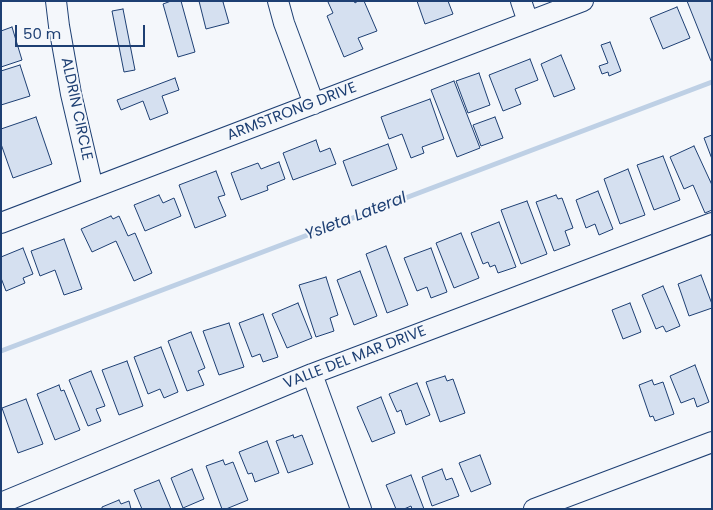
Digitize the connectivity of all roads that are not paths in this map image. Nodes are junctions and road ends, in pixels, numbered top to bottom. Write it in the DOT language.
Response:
graph roads {
  1 [pos="56,1"];
  2 [pos="278,1"];
  3 [pos="521,1"];
  4 [pos="582,1"];
  5 [pos="528,22"];
  6 [pos="314,104"];
  7 [pos="94,188"];
  8 [pos="1,223"];
  9 [pos="712,223"];
  10 [pos="312,374"];
  11 [pos="712,442"];
  12 [pos="1,503"];
  13 [pos="361,509"];
  14 [pos="534,509"];
  1 -- 7 [label="street, ALDRIN CIRCLE"];
  2 -- 6 [label="street"];
  3 -- 5 [label="street"];
  4 -- 5 [label="street, ARMSTRONG DRIVE"];
  5 -- 6 [label="street, ARMSTRONG DRIVE"];
  6 -- 7 [label="street, ARMSTRONG DRIVE"];
  7 -- 8 [label="street, ARMSTRONG DRIVE"];
  9 -- 10 [label="street, VALLE DEL MAR DRIVE"];
  10 -- 12 [label="street, VALLE DEL MAR DRIVE"];
  10 -- 13 [label="street"];
  11 -- 14 [label="street"];
}
